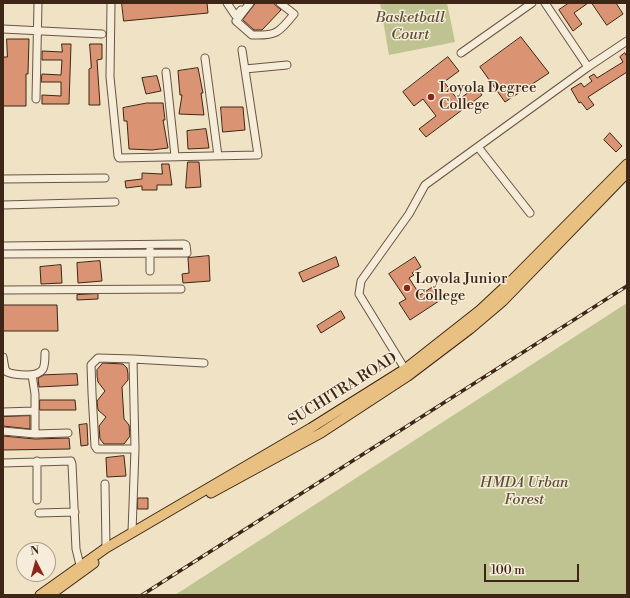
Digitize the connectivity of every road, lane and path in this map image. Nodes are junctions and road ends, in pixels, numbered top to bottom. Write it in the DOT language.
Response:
graph roads {
  1 [pos="38,3"];
  2 [pos="111,3"];
  3 [pos="226,3"];
  4 [pos="246,3"];
  5 [pos="250,3"];
  6 [pos="281,3"];
  7 [pos="532,3"];
  8 [pos="545,3"];
  9 [pos="3,30"];
  10 [pos="38,32"];
  11 [pos="102,34"];
  12 [pos="627,41"];
  13 [pos="242,50"];
  14 [pos="461,53"];
  15 [pos="206,58"];
  16 [pos="287,65"];
  17 [pos="588,68"];
  18 [pos="245,69"];
  19 [pos="166,72"];
  20 [pos="36,99"];
  21 [pos="478,147"];
  22 [pos="175,156"];
  23 [pos="218,156"];
  24 [pos="627,164"];
  25 [pos="627,173"];
  26 [pos="105,178"];
  27 [pos="3,179"];
  28 [pos="115,202"];
  29 [pos="3,205"];
  30 [pos="530,213"];
  31 [pos="150,244"];
  32 [pos="111,245"];
  33 [pos="3,246"];
  34 [pos="150,253"];
  35 [pos="3,254"];
  36 [pos="111,254"];
  37 [pos="150,271"];
  38 [pos="181,289"];
  39 [pos="3,290"];
  40 [pos="45,353"];
  41 [pos="3,356"];
  42 [pos="133,359"];
  43 [pos="204,363"];
  44 [pos="404,369"];
  45 [pos="32,375"];
  46 [pos="35,411"];
  47 [pos="3,412"];
  48 [pos="3,431"];
  49 [pos="68,433"];
  50 [pos="35,434"];
  51 [pos="135,449"];
  52 [pos="277,453"];
  53 [pos="37,461"];
  54 [pos="3,463"];
  55 [pos="105,484"];
  56 [pos="37,500"];
  57 [pos="75,512"];
  58 [pos="39,513"];
  59 [pos="132,532"];
  60 [pos="106,548"];
  61 [pos="80,565"];
  62 [pos="40,595"];
  63 [pos="50,595"];
  1 -- 10 [label="street"];
  2 -- 22 [label="street"];
  3 -- 4 [label="street"];
  5 -- 6 [label="street"];
  7 -- 14 [label="street"];
  8 -- 17 [label="street"];
  9 -- 10 [label="street"];
  10 -- 11 [label="street"];
  10 -- 20 [label="street"];
  12 -- 17 [label="street"];
  13 -- 18 [label="street"];
  15 -- 23 [label="street"];
  16 -- 18 [label="street"];
  17 -- 21 [label="street"];
  18 -- 23 [label="street"];
  19 -- 22 [label="street"];
  21 -- 30 [label="street"];
  21 -- 44 [label="street"];
  22 -- 23 [label="street"];
  24 -- 44 [label="main road, SUCHITRA ROAD"];
  25 -- 52 [label="main road, SUCHITRA ROAD"];
  26 -- 27 [label="street"];
  28 -- 29 [label="street"];
  31 -- 32 [label="street"];
  31 -- 34 [label="street"];
  31 -- 34 [label="street"];
  32 -- 33 [label="street"];
  32 -- 36 [label="street"];
  34 -- 36 [label="street"];
  34 -- 37 [label="street"];
  35 -- 36 [label="street"];
  38 -- 39 [label="street"];
  40 -- 45 [label="street"];
  41 -- 45 [label="street"];
  42 -- 43 [label="street"];
  42 -- 51 [label="street"];
  42 -- 51 [label="street"];
  44 -- 52 [label="main road, SUCHITRA ROAD"];
  45 -- 46 [label="street"];
  46 -- 47 [label="street"];
  46 -- 50 [label="street"];
  48 -- 50 [label="street"];
  49 -- 50 [label="street"];
  51 -- 59 [label="street"];
  52 -- 59 [label="main road, SUCHITRA ROAD"];
  52 -- 63 [label="main road, SUCHITRA ROAD"];
  53 -- 54 [label="street"];
  53 -- 56 [label="street"];
  53 -- 57 [label="street"];
  55 -- 60 [label="street"];
  57 -- 58 [label="street"];
  57 -- 61 [label="street"];
  59 -- 60 [label="main road, SUCHITRA ROAD"];
  60 -- 61 [label="main road, SUCHITRA ROAD"];
  61 -- 62 [label="main road, SUCHITRA ROAD"];
}
